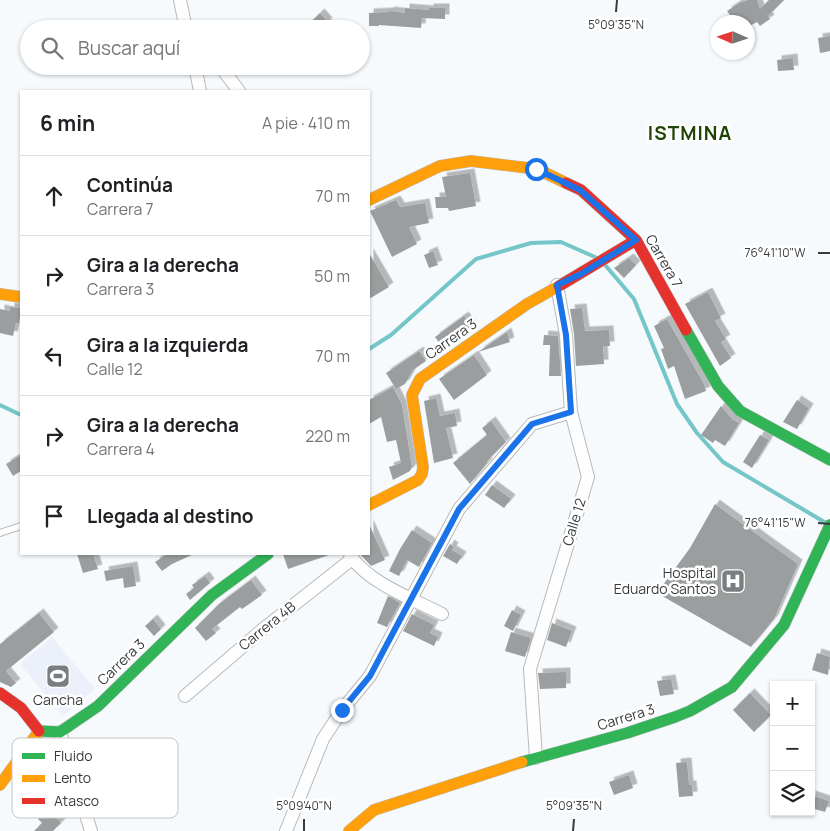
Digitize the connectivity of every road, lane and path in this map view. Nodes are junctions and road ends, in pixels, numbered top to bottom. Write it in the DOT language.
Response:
graph roads {
  1 [pos="180,0"];
  2 [pos="185,20"];
  3 [pos="197,75"];
  4 [pos="227,75"];
  5 [pos="200,90"];
  6 [pos="238,90"];
  7 [pos="370,200"];
  8 [pos="636,240"];
  9 [pos="557,285"];
  10 [pos="0,294"];
  11 [pos="20,297"];
  12 [pos="571,412"];
  13 [pos="830,460"];
  14 [pos="370,504"];
  15 [pos="20,526"];
  16 [pos="830,526"];
  17 [pos="0,533"];
  18 [pos="267,555"];
  19 [pos="351,556"];
  20 [pos="410,598"];
  21 [pos="442,614"];
  22 [pos="0,693"];
  23 [pos="184,696"];
  24 [pos="39,731"];
  25 [pos="60,732"];
  26 [pos="34,738"];
  27 [pos="62,738"];
  28 [pos="536,758"];
  29 [pos="12,768"];
  30 [pos="0,785"];
  31 [pos="87,818"];
  32 [pos="91,831"];
  33 [pos="286,831"];
  34 [pos="349,831"];
  1 -- 2 [label="street"];
  3 -- 5 [label="street"];
  4 -- 6 [label="street"];
  7 -- 8 [label="street, Carrera 7"];
  8 -- 9 [label="street, Carrera 3"];
  8 -- 13 [label="street, Carrera 7"];
  9 -- 12 [label="street, Calle 12"];
  9 -- 14 [label="street, Carrera 3"];
  10 -- 11 [label="street"];
  12 -- 20 [label="street"];
  12 -- 28 [label="street, Calle 12"];
  15 -- 17 [label="lane"];
  16 -- 28 [label="street, Carrera 3"];
  18 -- 25 [label="street, Carrera 3"];
  19 -- 20 [label="street"];
  19 -- 23 [label="street, Carrera 4B"];
  20 -- 21 [label="street"];
  20 -- 33 [label="street"];
  22 -- 24 [label="street"];
  24 -- 25 [label="street"];
  24 -- 26 [label="street"];
  25 -- 27 [label="street"];
  28 -- 34 [label="street, Carrera 3"];
  29 -- 30 [label="street"];
  31 -- 32 [label="street"];
}
